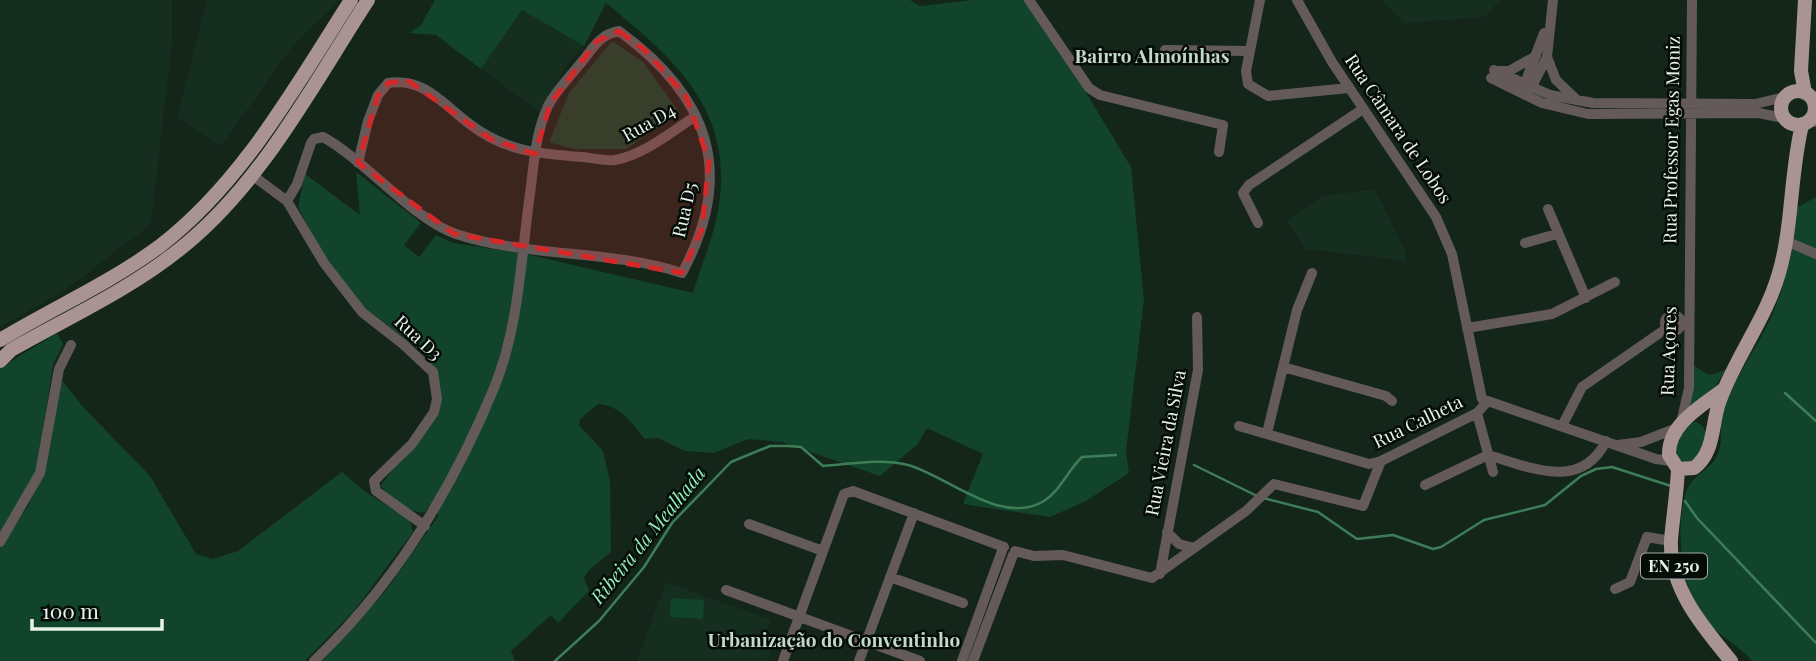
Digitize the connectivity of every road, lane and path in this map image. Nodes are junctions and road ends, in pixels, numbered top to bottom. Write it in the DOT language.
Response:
graph roads {
  1 [pos="351,0"];
  2 [pos="368,0"];
  3 [pos="1029,0"];
  4 [pos="1260,0"];
  5 [pos="1297,0"];
  6 [pos="1546,0"];
  7 [pos="1553,0"];
  8 [pos="1692,0"];
  9 [pos="1805,0"];
  10 [pos="1165,50"];
  11 [pos="1249,51"];
  12 [pos="1542,55"];
  13 [pos="1801,71"];
  14 [pos="1349,88"];
  15 [pos="1526,89"];
  16 [pos="1787,95"];
  17 [pos="1579,101"];
  18 [pos="1812,101"];
  19 [pos="1363,109"];
  20 [pos="1691,110"];
  21 [pos="696,116"];
  22 [pos="1800,122"];
  23 [pos="1219,152"];
  24 [pos="535,154"];
  25 [pos="358,163"];
  26 [pos="252,175"];
  27 [pos="287,201"];
  28 [pos="1548,209"];
  29 [pos="1258,223"];
  30 [pos="1557,234"];
  31 [pos="1786,241"];
  32 [pos="1525,243"];
  33 [pos="523,247"];
  34 [pos="1816,254"];
  35 [pos="1312,273"];
  36 [pos="1689,280"];
  37 [pos="1615,282"];
  38 [pos="1586,298"];
  39 [pos="1197,317"];
  40 [pos="1467,328"];
  41 [pos="0,341"];
  42 [pos="1688,343"];
  43 [pos="71,345"];
  44 [pos="0,361"];
  45 [pos="1283,367"];
  46 [pos="1724,389"];
  47 [pos="1392,401"];
  48 [pos="1487,402"];
  49 [pos="1477,414"];
  50 [pos="1681,423"];
  51 [pos="1240,426"];
  52 [pos="1562,426"];
  53 [pos="1712,431"];
  54 [pos="1266,433"];
  55 [pos="1611,443"];
  56 [pos="1488,455"];
  57 [pos="1381,461"];
  58 [pos="1679,467"];
  59 [pos="1493,471"];
  60 [pos="1425,485"];
  61 [pos="914,513"];
  62 [pos="749,524"];
  63 [pos="425,526"];
  64 [pos="1167,532"];
  65 [pos="1671,541"];
  66 [pos="0,542"];
  67 [pos="1194,548"];
  68 [pos="823,551"];
  69 [pos="1008,551"];
  70 [pos="1160,574"];
  71 [pos="890,578"];
  72 [pos="1615,589"];
  73 [pos="726,590"];
  74 [pos="963,603"];
  75 [pos="799,617"];
  76 [pos="866,641"];
  77 [pos="314,661"];
  78 [pos="783,661"];
  79 [pos="859,661"];
  80 [pos="920,661"];
  81 [pos="962,661"];
  82 [pos="973,661"];
  83 [pos="1731,661"];
  1 -- 41 [label="main road"];
  2 -- 26 [label="main road"];
  3 -- 23 [label="street"];
  4 -- 11 [label="street"];
  5 -- 14 [label="street, Rua Câmara de Lobos"];
  6 -- 12 [label="street"];
  7 -- 12 [label="street"];
  8 -- 20 [label="street, Rua Professor Egas Moniz"];
  9 -- 13 [label="main road"];
  10 -- 11 [label="street"];
  11 -- 14 [label="street"];
  12 -- 15 [label="street"];
  12 -- 15 [label="street"];
  12 -- 17 [label="street"];
  13 -- 16 [label="main road"];
  13 -- 18 [label="main road"];
  14 -- 19 [label="street, Rua Câmara de Lobos"];
  15 -- 17 [label="street"];
  15 -- 20 [label="street"];
  16 -- 18 [label="main road"];
  16 -- 20 [label="street"];
  16 -- 22 [label="main road"];
  17 -- 20 [label="street"];
  18 -- 22 [label="main road"];
  19 -- 29 [label="street"];
  19 -- 40 [label="street, Rua Câmara de Lobos"];
  20 -- 22 [label="street"];
  20 -- 36 [label="street, Rua Professor Egas Moniz"];
  21 -- 24 [label="street, Rua D4"];
  21 -- 24 [label="street, Rua D5"];
  21 -- 33 [label="street, Rua D5"];
  22 -- 31 [label="main road"];
  24 -- 25 [label="street, Rua D4"];
  24 -- 33 [label="street"];
  25 -- 27 [label="street"];
  25 -- 33 [label="street"];
  26 -- 27 [label="street, Rua D3"];
  26 -- 44 [label="main road"];
  27 -- 63 [label="street, Rua D3"];
  28 -- 30 [label="street"];
  30 -- 32 [label="street"];
  30 -- 38 [label="street"];
  31 -- 34 [label="street"];
  31 -- 46 [label="main road"];
  33 -- 63 [label="street"];
  35 -- 45 [label="street"];
  36 -- 42 [label="street, Rua Açores"];
  37 -- 38 [label="street"];
  38 -- 40 [label="street"];
  39 -- 64 [label="street, Rua Vieira da Silva"];
  40 -- 48 [label="street, Rua Câmara de Lobos"];
  42 -- 50 [label="street, Rua Açores"];
  42 -- 52 [label="street"];
  43 -- 66 [label="street"];
  45 -- 47 [label="street"];
  45 -- 54 [label="street"];
  46 -- 50 [label="main road"];
  46 -- 53 [label="main road"];
  48 -- 49 [label="street, Rua Calheta"];
  48 -- 52 [label="street"];
  49 -- 56 [label="street"];
  49 -- 57 [label="street, Rua Calheta"];
  50 -- 53 [label="main road"];
  50 -- 55 [label="street"];
  50 -- 58 [label="main road"];
  51 -- 54 [label="street, Rua Calheta"];
  52 -- 55 [label="street"];
  53 -- 58 [label="main road"];
  54 -- 57 [label="street, Rua Calheta"];
  55 -- 56 [label="street"];
  55 -- 58 [label="street"];
  56 -- 59 [label="street"];
  56 -- 60 [label="street"];
  57 -- 67 [label="street"];
  58 -- 65 [label="main road, EN 250"];
  61 -- 68 [label="street"];
  61 -- 69 [label="street"];
  61 -- 71 [label="street"];
  62 -- 68 [label="street"];
  63 -- 77 [label="street"];
  64 -- 67 [label="street, Rua Vieira da Silva"];
  64 -- 70 [label="street, Rua Vieira da Silva"];
  65 -- 72 [label="street"];
  65 -- 83 [label="main road, EN 250"];
  67 -- 70 [label="street"];
  68 -- 75 [label="street"];
  69 -- 70 [label="street"];
  69 -- 81 [label="street"];
  69 -- 82 [label="street"];
  71 -- 74 [label="street"];
  71 -- 76 [label="street"];
  73 -- 75 [label="street"];
  75 -- 76 [label="street"];
  75 -- 78 [label="street"];
  76 -- 79 [label="street"];
  76 -- 80 [label="street"];
}
